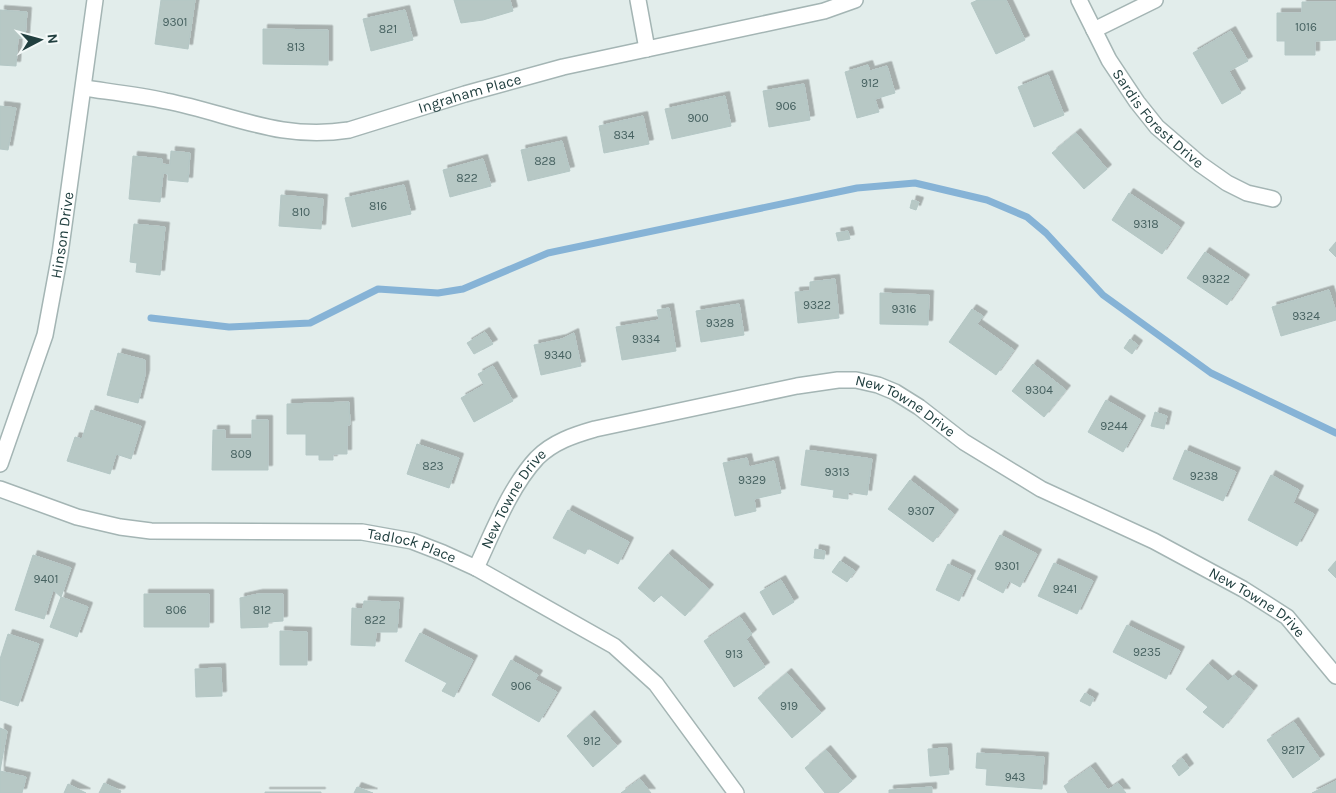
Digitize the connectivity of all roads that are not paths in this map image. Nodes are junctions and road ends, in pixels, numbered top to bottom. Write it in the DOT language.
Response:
graph roads {
  1 [pos="95,0"];
  2 [pos="638,0"];
  3 [pos="855,0"];
  4 [pos="1079,0"];
  5 [pos="1155,0"];
  6 [pos="1094,30"];
  7 [pos="647,50"];
  8 [pos="84,88"];
  9 [pos="1273,199"];
  10 [pos="0,464"];
  11 [pos="0,489"];
  12 [pos="476,568"];
  13 [pos="1336,676"];
  14 [pos="736,793"];
  1 -- 8 [label="street, Hinson Drive"];
  2 -- 7 [label="street"];
  3 -- 7 [label="street, Ingraham Place"];
  4 -- 6 [label="street, Sardis Forest Drive"];
  5 -- 6 [label="street"];
  6 -- 9 [label="street, Sardis Forest Drive"];
  7 -- 8 [label="street, Ingraham Place"];
  8 -- 10 [label="street, Hinson Drive"];
  11 -- 12 [label="street, Tadlock Place"];
  12 -- 13 [label="street, New Towne Drive"];
  12 -- 14 [label="street, Tadlock Place"];
}
